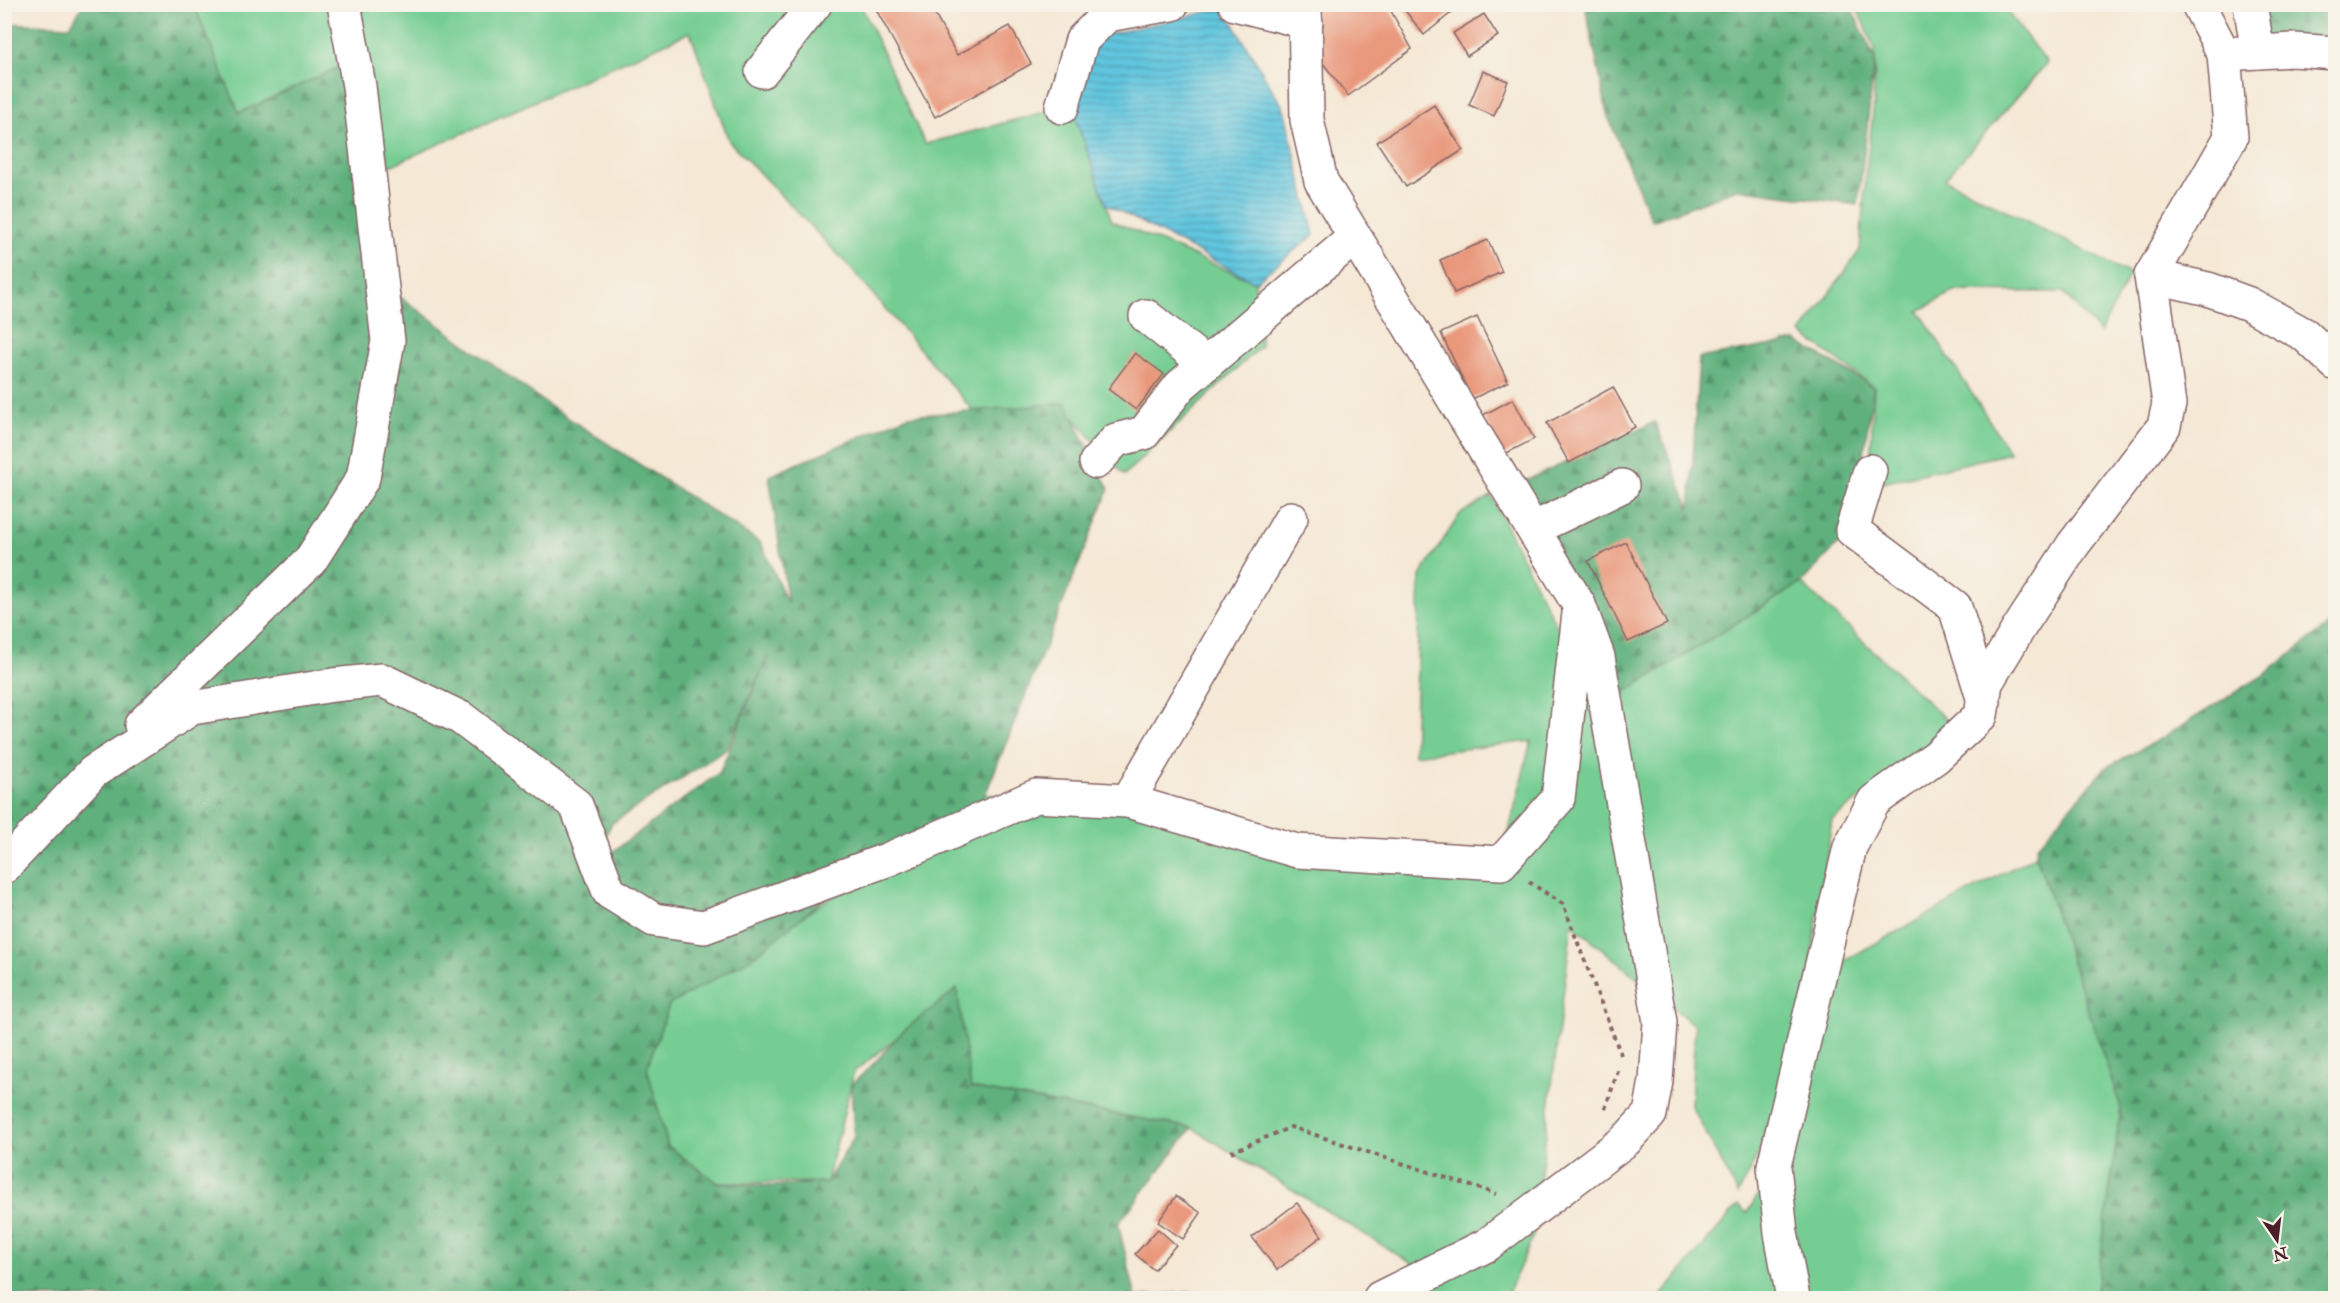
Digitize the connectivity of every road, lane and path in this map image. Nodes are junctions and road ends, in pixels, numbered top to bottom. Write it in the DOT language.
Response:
graph roads {
  1 [pos="344,4"];
  2 [pos="815,4"];
  3 [pos="1172,4"];
  4 [pos="1235,4"];
  5 [pos="2198,4"];
  6 [pos="2250,4"];
  7 [pos="1304,10"];
  8 [pos="2258,52"];
  9 [pos="2336,53"];
  10 [pos="2224,54"];
  11 [pos="762,71"];
  12 [pos="1062,107"];
  13 [pos="1355,237"];
  14 [pos="2151,276"];
  15 [pos="1146,316"];
  16 [pos="1206,364"];
  17 [pos="2336,364"];
  18 [pos="1096,462"];
  19 [pos="1870,471"];
  20 [pos="1622,486"];
  21 [pos="1291,518"];
  22 [pos="1533,529"];
  23 [pos="1579,605"];
  24 [pos="1984,701"];
  25 [pos="93,772"];
  26 [pos="1128,801"];
  27 [pos="1501,863"];
  28 [pos="4,867"];
  29 [pos="1604,1112"];
  30 [pos="1231,1152"];
  31 [pos="1526,1216"];
  32 [pos="1380,1299"];
  33 [pos="1793,1299"];
  1 -- 25 [label="street"];
  2 -- 11 [label="street"];
  3 -- 12 [label="street"];
  4 -- 7 [label="street"];
  5 -- 10 [label="street"];
  6 -- 8 [label="street"];
  7 -- 13 [label="street"];
  8 -- 9 [label="street"];
  8 -- 10 [label="street"];
  10 -- 14 [label="street"];
  13 -- 16 [label="street"];
  13 -- 22 [label="street"];
  14 -- 17 [label="street"];
  14 -- 24 [label="street"];
  15 -- 16 [label="street"];
  16 -- 18 [label="street"];
  19 -- 24 [label="street"];
  20 -- 22 [label="street"];
  21 -- 26 [label="street"];
  22 -- 23 [label="street"];
  23 -- 27 [label="street"];
  23 -- 31 [label="street"];
  24 -- 33 [label="street"];
  25 -- 26 [label="street"];
  25 -- 28 [label="street"];
  26 -- 27 [label="street"];
  27 -- 29 [label="path"];
  30 -- 31 [label="path"];
  31 -- 32 [label="street"];
}
